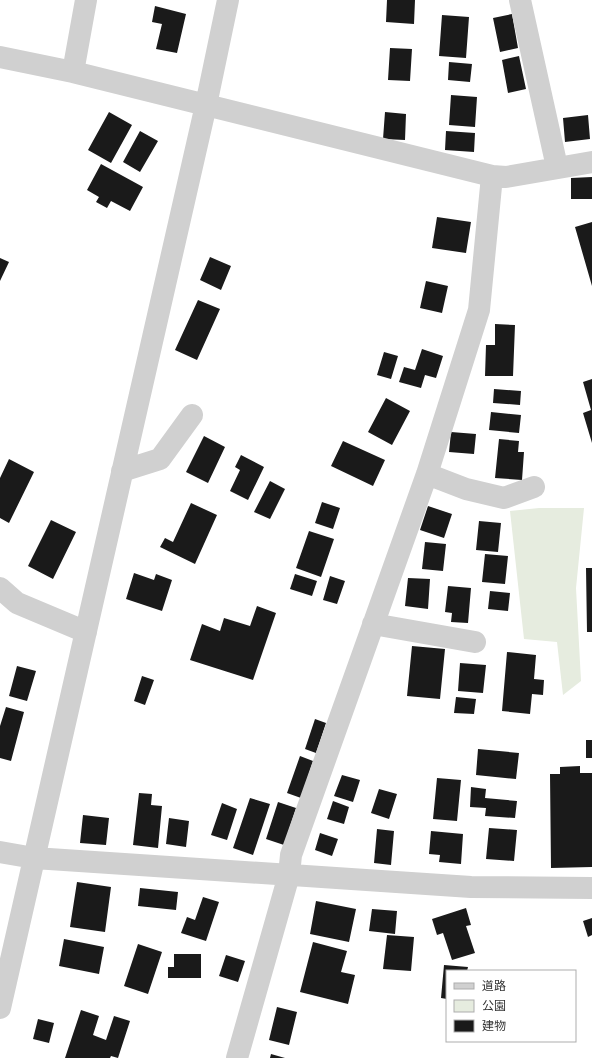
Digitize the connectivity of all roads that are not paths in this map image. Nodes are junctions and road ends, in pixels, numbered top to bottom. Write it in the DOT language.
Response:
graph roads {
  1 [pos="86,0"];
  2 [pos="228,0"];
  3 [pos="520,0"];
  4 [pos="0,57"];
  5 [pos="73,72"];
  6 [pos="206,105"];
  7 [pos="592,162"];
  8 [pos="557,167"];
  9 [pos="492,176"];
  10 [pos="192,415"];
  11 [pos="122,471"];
  12 [pos="426,474"];
  13 [pos="534,487"];
  14 [pos="0,588"];
  15 [pos="373,624"];
  16 [pos="86,632"];
  17 [pos="475,642"];
  18 [pos="0,852"];
  19 [pos="34,858"];
  20 [pos="288,875"];
  21 [pos="592,888"];
  22 [pos="0,1008"];
  23 [pos="237,1058"];
  1 -- 5 [label="street"];
  2 -- 6 [label="street"];
  3 -- 8 [label="street"];
  4 -- 5 [label="street"];
  5 -- 6 [label="street"];
  6 -- 9 [label="street"];
  6 -- 11 [label="street"];
  7 -- 8 [label="street"];
  8 -- 9 [label="street"];
  9 -- 12 [label="street"];
  10 -- 11 [label="street"];
  11 -- 16 [label="street"];
  12 -- 13 [label="street"];
  12 -- 15 [label="street"];
  14 -- 16 [label="street"];
  15 -- 17 [label="street"];
  15 -- 20 [label="street"];
  16 -- 19 [label="street"];
  18 -- 19 [label="street"];
  19 -- 20 [label="street"];
  19 -- 22 [label="street"];
  20 -- 21 [label="street"];
  20 -- 23 [label="street"];
}
